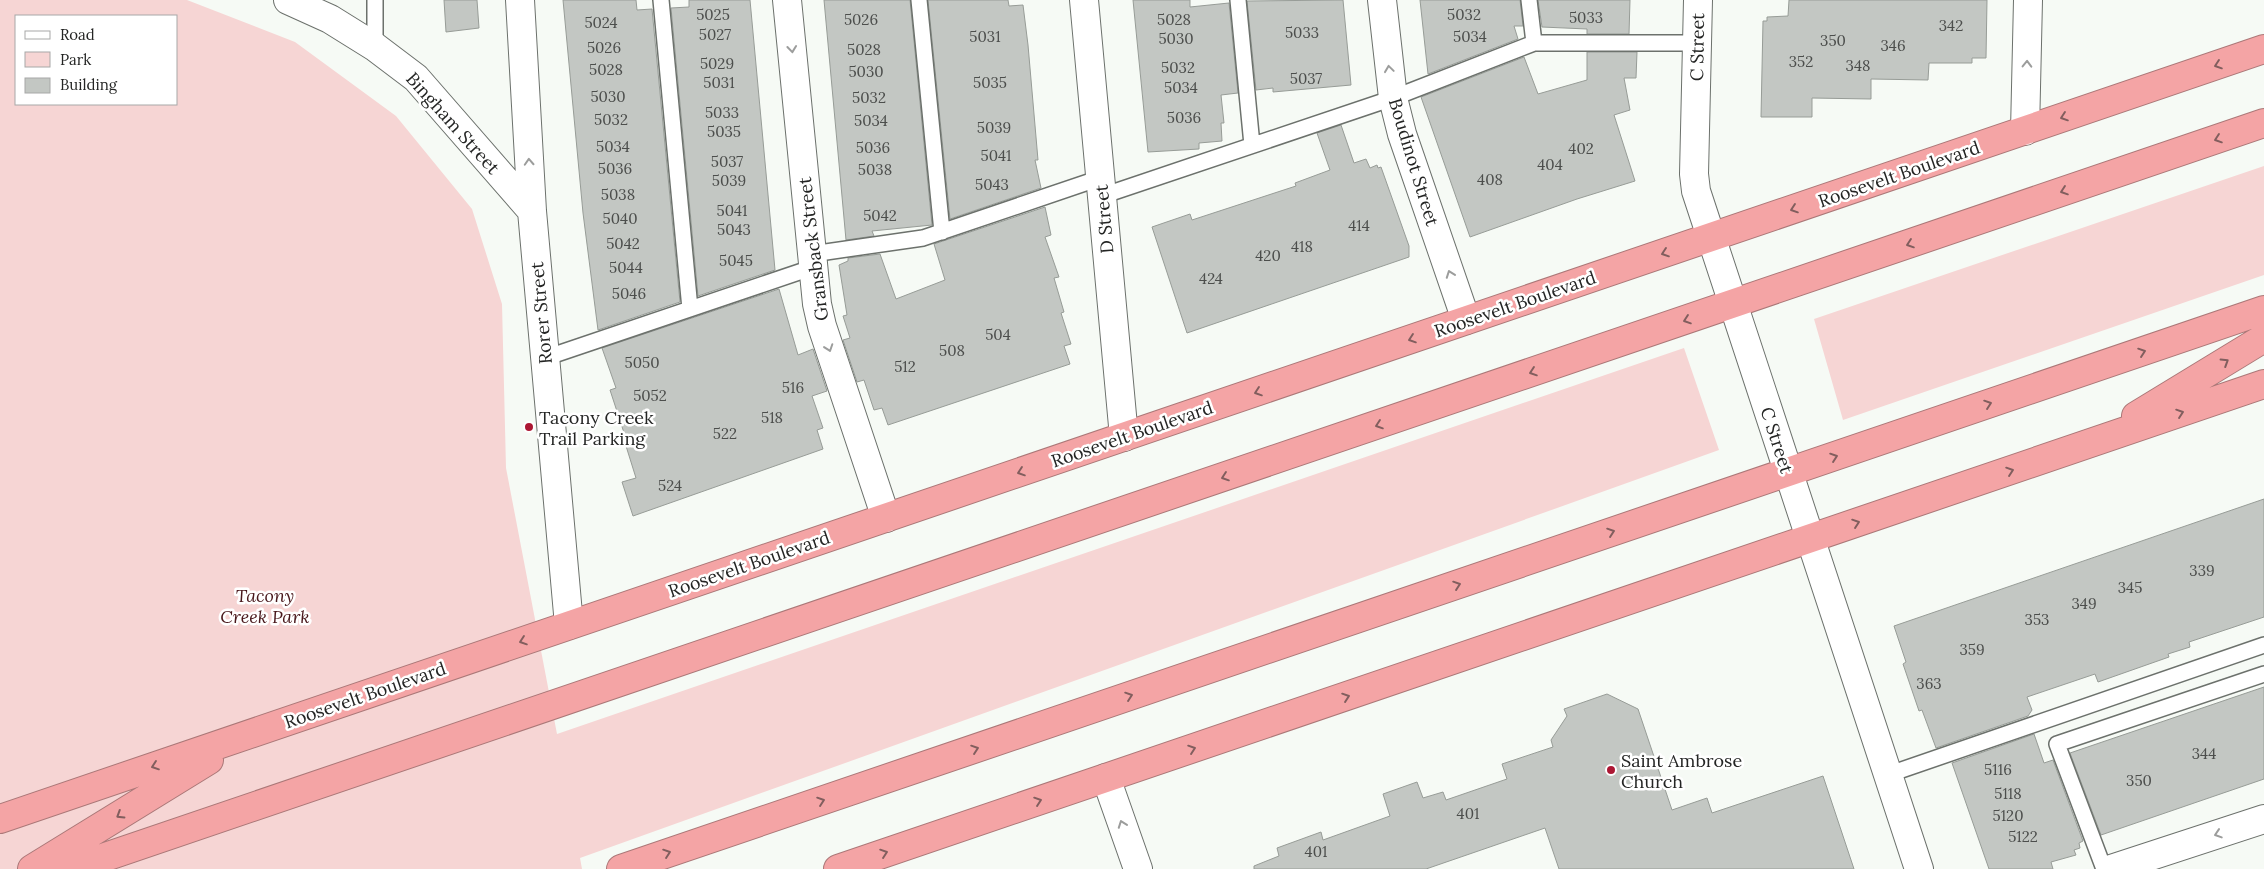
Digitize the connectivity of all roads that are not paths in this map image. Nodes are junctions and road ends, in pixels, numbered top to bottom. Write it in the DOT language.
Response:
graph roads {
  1 [pos="288,0"];
  2 [pos="375,0"];
  3 [pos="520,0"];
  4 [pos="661,0"];
  5 [pos="787,0"];
  6 [pos="919,0"];
  7 [pos="1084,0"];
  8 [pos="1238,0"];
  9 [pos="1382,0"];
  10 [pos="1529,0"];
  11 [pos="1698,0"];
  12 [pos="2028,0"];
  13 [pos="1534,43"];
  14 [pos="1697,43"];
  15 [pos="375,46"];
  16 [pos="2264,50"];
  17 [pos="1393,98"];
  18 [pos="2264,123"];
  19 [pos="2025,131"];
  20 [pos="1252,145"];
  21 [pos="1101,187"];
  22 [pos="532,211"];
  23 [pos="942,232"];
  24 [pos="1711,237"];
  25 [pos="813,260"];
  26 [pos="1733,304"];
  27 [pos="690,309"];
  28 [pos="2264,310"];
  29 [pos="1466,320"];
  30 [pos="2264,338"];
  31 [pos="545,358"];
  32 [pos="2264,384"];
  33 [pos="1124,437"];
  34 [pos="2094,442"];
  35 [pos="1788,472"];
  36 [pos="886,518"];
  37 [pos="1810,539"];
  38 [pos="569,625"];
  39 [pos="2264,645"];
  40 [pos="2264,674"];
  41 [pos="250,734"];
  42 [pos="1887,775"];
  43 [pos="1106,778"];
  44 [pos="2264,818"];
  45 [pos="0,819"];
  46 [pos="32,869"];
  47 [pos="70,869"];
  48 [pos="621,869"];
  49 [pos="838,869"];
  50 [pos="1138,869"];
  51 [pos="1919,869"];
  52 [pos="2104,869"];
  53 [pos="2112,869"];
  1 -- 15 [label="street, Bingham Street"];
  2 -- 15 [label="lane"];
  22 -- 3 [label="street, Rorer Street, one-way"];
  4 -- 27 [label="lane"];
  5 -- 25 [label="street, Gransback Street, one-way"];
  6 -- 23 [label="lane"];
  7 -- 21 [label="street, D Street"];
  8 -- 20 [label="lane"];
  17 -- 9 [label="street, Boudinot Street, one-way"];
  10 -- 13 [label="lane"];
  11 -- 14 [label="street, C Street"];
  19 -- 12 [label="street, one-way"];
  13 -- 14 [label="lane"];
  13 -- 17 [label="lane"];
  14 -- 24 [label="street, C Street"];
  15 -- 22 [label="street, Bingham Street"];
  16 -- 19 [label="highway, Roosevelt Boulevard, one-way"];
  17 -- 20 [label="lane"];
  29 -- 17 [label="street, Boudinot Street, one-way"];
  18 -- 26 [label="highway, one-way"];
  19 -- 24 [label="highway, Roosevelt Boulevard, one-way"];
  20 -- 21 [label="lane"];
  21 -- 23 [label="lane"];
  21 -- 33 [label="street, D Street"];
  22 -- 31 [label="street, Rorer Street"];
  23 -- 25 [label="lane"];
  24 -- 26 [label="street, C Street"];
  24 -- 29 [label="highway, Roosevelt Boulevard, one-way"];
  25 -- 27 [label="lane"];
  25 -- 36 [label="street, Gransback Street, one-way"];
  26 -- 35 [label="street, C Street"];
  26 -- 47 [label="highway, one-way"];
  27 -- 31 [label="lane"];
  35 -- 28 [label="highway, one-way"];
  29 -- 33 [label="highway, Roosevelt Boulevard, one-way"];
  34 -- 30 [label="highway, one-way"];
  31 -- 38 [label="street, Rorer Street"];
  34 -- 32 [label="highway, one-way"];
  33 -- 36 [label="highway, Roosevelt Boulevard, one-way"];
  37 -- 34 [label="highway, one-way"];
  35 -- 37 [label="street, C Street"];
  48 -- 35 [label="highway, one-way"];
  36 -- 38 [label="highway, Roosevelt Boulevard"];
  37 -- 42 [label="street, C Street"];
  43 -- 37 [label="highway, one-way"];
  38 -- 41 [label="highway, Roosevelt Boulevard, one-way"];
  39 -- 42 [label="lane"];
  40 -- 52 [label="lane"];
  41 -- 45 [label="highway, Roosevelt Boulevard, one-way"];
  41 -- 46 [label="highway, one-way"];
  42 -- 51 [label="street, C Street"];
  49 -- 43 [label="highway, one-way"];
  50 -- 43 [label="street, one-way"];
  44 -- 53 [label="street, one-way"];
}
